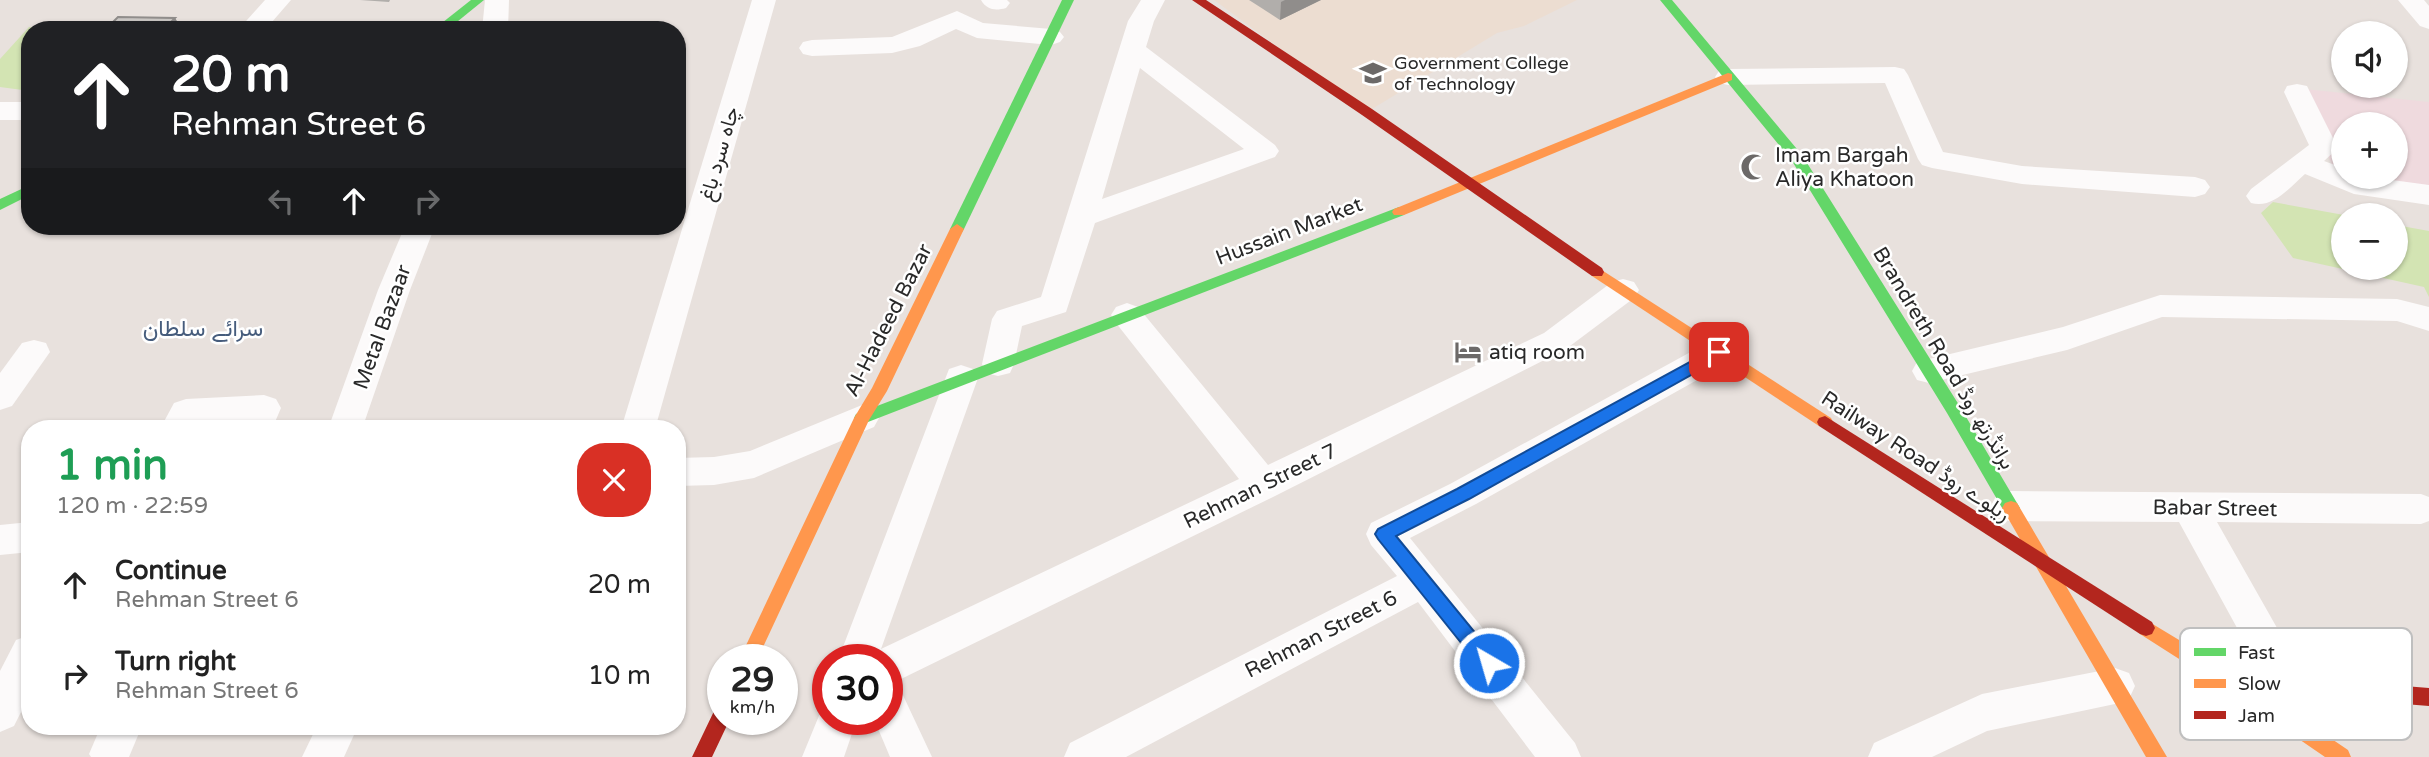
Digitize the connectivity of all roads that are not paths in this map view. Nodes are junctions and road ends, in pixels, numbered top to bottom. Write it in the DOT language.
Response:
graph roads {
  1 [pos="279,0"];
  2 [pos="478,0"];
  3 [pos="497,0"];
  4 [pos="764,0"];
  5 [pos="1068,0"];
  6 [pos="1153,0"];
  7 [pos="1198,0"];
  8 [pos="1666,0"];
  9 [pos="2410,0"];
  10 [pos="259,21"];
  11 [pos="451,21"];
  12 [pos="496,21"];
  13 [pos="2429,21"];
  14 [pos="1051,37"];
  15 [pos="812,48"];
  16 [pos="1132,49"];
  17 [pos="1728,76"];
  18 [pos="2297,92"];
  19 [pos="0,111"];
  20 [pos="21,111"];
  21 [pos="2302,162"];
  22 [pos="1472,184"];
  23 [pos="2195,187"];
  24 [pos="21,194"];
  25 [pos="2429,195"];
  26 [pos="2261,196"];
  27 [pos="0,205"];
  28 [pos="1081,217"];
  29 [pos="416,235"];
  30 [pos="1623,290"];
  31 [pos="1127,315"];
  32 [pos="2429,319"];
  33 [pos="34,352"];
  34 [pos="1719,352"];
  35 [pos="998,364"];
  36 [pos="1929,371"];
  37 [pos="961,378"];
  38 [pos="0,397"];
  39 [pos="862,418"];
  40 [pos="182,420"];
  41 [pos="259,420"];
  42 [pos="348,420"];
  43 [pos="641,420"];
  44 [pos="686,472"];
  45 [pos="1264,485"];
  46 [pos="2009,506"];
  47 [pos="2189,507"];
  48 [pos="2421,509"];
  49 [pos="21,538"];
  50 [pos="0,540"];
  51 [pos="2044,565"];
  52 [pos="1424,581"];
  53 [pos="2257,628"];
  54 [pos="756,644"];
  55 [pos="874,644"];
  56 [pos="903,644"];
  57 [pos="2180,650"];
  58 [pos="21,670"];
  59 [pos="2115,686"];
  60 [pos="0,713"];
  61 [pos="334,735"];
  62 [pos="712,735"];
  63 [pos="831,735"];
  64 [pos="901,735"];
  65 [pos="2316,740"];
  66 [pos="1127,747"];
  67 [pos="323,757"];
  68 [pos="702,757"];
  69 [pos="823,757"];
  70 [pos="911,757"];
  71 [pos="1085,757"];
  72 [pos="1560,757"];
  73 [pos="1889,757"];
  74 [pos="2157,757"];
  75 [pos="2341,757"];
  1 -- 10 [label="street"];
  2 -- 11 [label="main road"];
  3 -- 12 [label="street"];
  4 -- 43 [label="street, چاہ سرد باغ"];
  5 -- 14 [label="main road, Al-Hadeed Bazar"];
  6 -- 16 [label="street"];
  7 -- 22 [label="main road, Railway Road ریلوے روڈ"];
  8 -- 17 [label="main road, Brandreth Road برانڈرتھ روڈ"];
  9 -- 13 [label="street"];
  14 -- 15 [label="street"];
  14 -- 39 [label="main road, Al-Hadeed Bazar"];
  16 -- 28 [label="street"];
  16 -- 28 [label="street"];
  17 -- 22 [label="main road, Hussain Market"];
  17 -- 23 [label="street"];
  17 -- 36 [label="main road, Brandreth Road برانڈرتھ روڈ"];
  18 -- 21 [label="street"];
  19 -- 20 [label="street"];
  21 -- 25 [label="street"];
  21 -- 26 [label="street"];
  22 -- 30 [label="main road, Railway Road ریلوے روڈ"];
  22 -- 31 [label="main road, Hussain Market"];
  24 -- 27 [label="main road"];
  28 -- 35 [label="street"];
  29 -- 42 [label="street, Metal Bazaar"];
  30 -- 34 [label="main road, Railway Road ریلوے روڈ"];
  30 -- 45 [label="street, Rehman Street 7"];
  31 -- 35 [label="main road, Hussain Market"];
  31 -- 45 [label="street"];
  32 -- 36 [label="street"];
  33 -- 38 [label="street"];
  34 -- 51 [label="main road, Railway Road ریلوے روڈ"];
  34 -- 52 [label="street, Rehman Street 6"];
  35 -- 37 [label="main road, Hussain Market"];
  36 -- 46 [label="main road, Brandreth Road برانڈرتھ روڈ"];
  37 -- 39 [label="main road, Hussain Market"];
  37 -- 55 [label="street"];
  39 -- 44 [label="street"];
  39 -- 54 [label="main road, Al-Hadeed Bazar"];
  40 -- 41 [label="street"];
  45 -- 56 [label="street, Rehman Street 7"];
  46 -- 47 [label="street, Babar Street"];
  46 -- 51 [label="main road, Brandreth Road برانڈرتھ روڈ"];
  47 -- 48 [label="street, Babar Street"];
  47 -- 53 [label="street"];
  49 -- 50 [label="street"];
  51 -- 57 [label="main road, Railway Road ریلوے روڈ"];
  51 -- 59 [label="main road, Brandreth Road برانڈرتھ روڈ"];
  52 -- 66 [label="street, Rehman Street 6"];
  52 -- 72 [label="street"];
  58 -- 60 [label="street"];
  59 -- 73 [label="street"];
  59 -- 74 [label="main road, Brandreth Road برانڈرتھ روڈ"];
  61 -- 67 [label="street"];
  62 -- 68 [label="main road"];
  63 -- 69 [label="street"];
  64 -- 70 [label="street"];
  65 -- 75 [label="main road, Railway Road ریلوے روڈ"];
  66 -- 71 [label="street, Rehman Street 6"];
}
